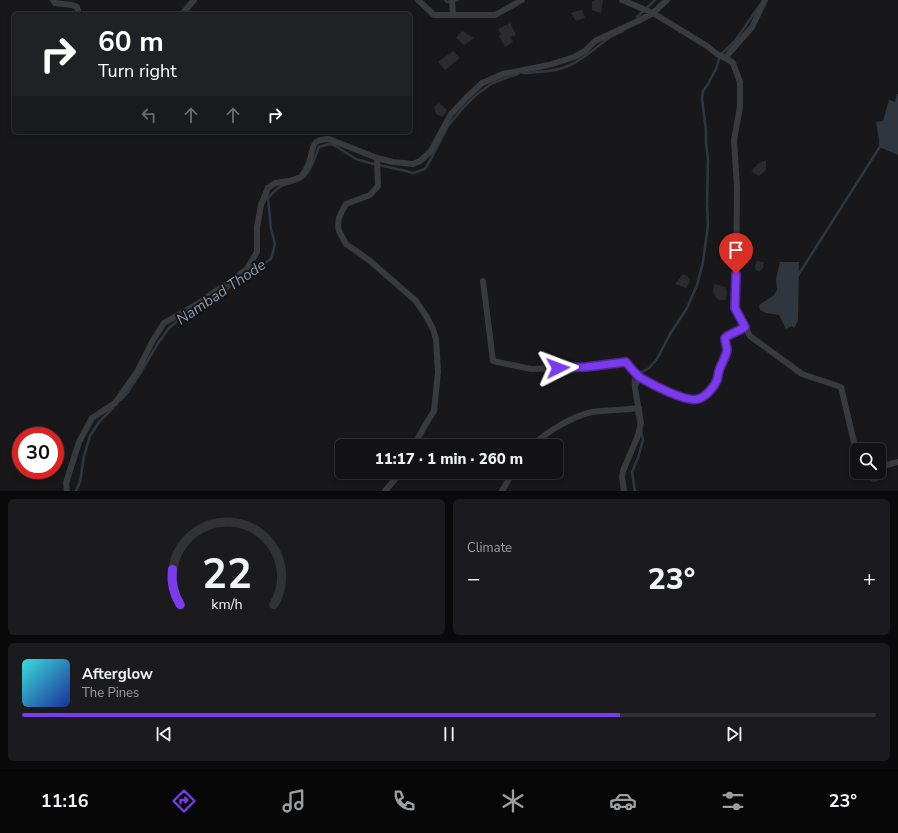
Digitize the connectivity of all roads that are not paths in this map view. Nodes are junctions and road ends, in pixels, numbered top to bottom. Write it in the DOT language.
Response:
graph roads {
  1 [pos="53,0"];
  2 [pos="194,0"];
  3 [pos="418,0"];
  4 [pos="452,0"];
  5 [pos="522,0"];
  6 [pos="622,0"];
  7 [pos="667,0"];
  8 [pos="765,0"];
  9 [pos="78,12"];
  10 [pos="184,12"];
  11 [pos="651,12"];
  12 [pos="453,15"];
  13 [pos="723,57"];
  14 [pos="377,158"];
  15 [pos="483,281"];
  16 [pos="745,327"];
  17 [pos="640,377"];
  18 [pos="639,408"];
  19 [pos="418,439"];
  20 [pos="539,439"];
  21 [pos="854,443"];
  22 [pos="898,462"];
  23 [pos="886,465"];
  24 [pos="395,479"];
  25 [pos="509,479"];
  26 [pos="67,491"];
  27 [pos="385,491"];
  28 [pos="502,491"];
  29 [pos="624,491"];
  1 -- 9 [label="street"];
  2 -- 10 [label="street"];
  3 -- 12 [label="street"];
  4 -- 12 [label="street"];
  5 -- 12 [label="street"];
  6 -- 11 [label="street"];
  7 -- 11 [label="street"];
  8 -- 13 [label="street"];
  11 -- 13 [label="street"];
  11 -- 14 [label="street"];
  13 -- 16 [label="street"];
  14 -- 19 [label="street"];
  14 -- 26 [label="street"];
  15 -- 17 [label="street"];
  16 -- 17 [label="street"];
  16 -- 21 [label="street"];
  17 -- 18 [label="street"];
  18 -- 20 [label="street"];
  18 -- 29 [label="street"];
  22 -- 23 [label="street"];
  24 -- 27 [label="street"];
  25 -- 28 [label="street"];
}
